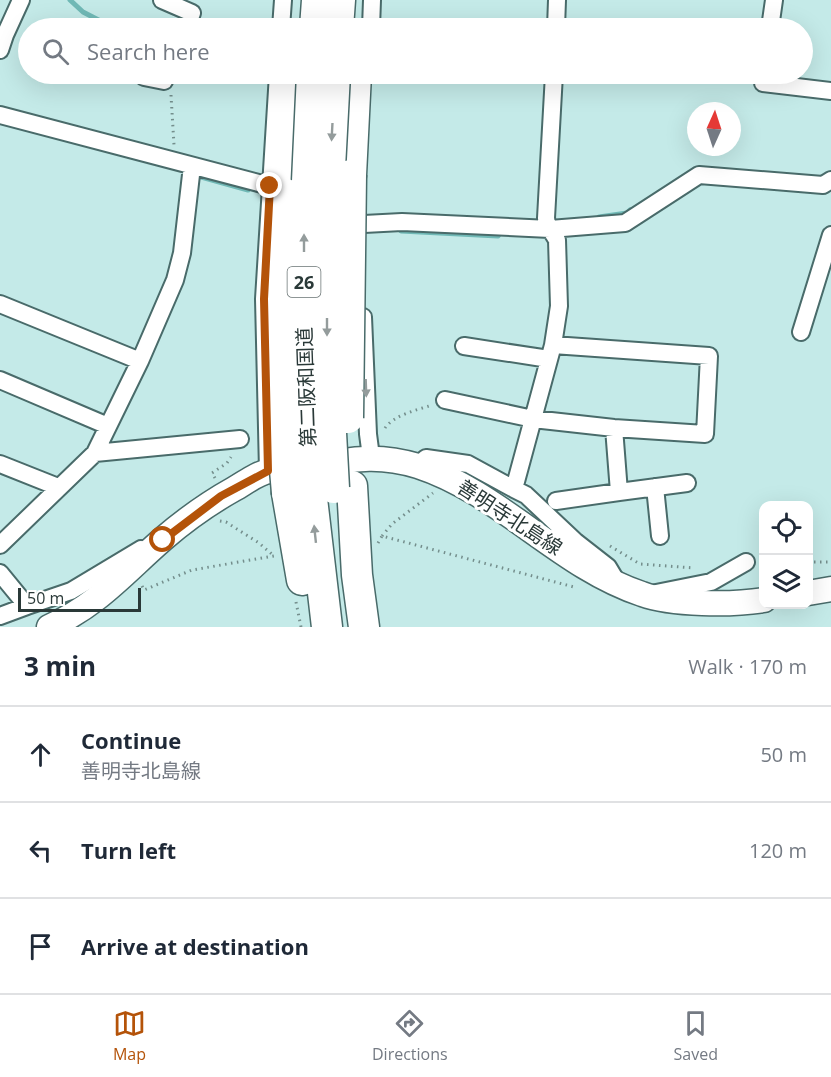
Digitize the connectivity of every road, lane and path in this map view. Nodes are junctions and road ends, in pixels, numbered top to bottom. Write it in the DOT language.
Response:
graph roads {
  1 [pos="21,0"];
  2 [pos="162,0"];
  3 [pos="283,0"];
  4 [pos="298,0"];
  5 [pos="317,0"];
  6 [pos="340,0"];
  7 [pos="360,0"];
  8 [pos="372,0"];
  9 [pos="557,0"];
  10 [pos="774,0"];
  11 [pos="190,18"];
  12 [pos="282,18"];
  13 [pos="297,18"];
  14 [pos="316,18"];
  15 [pos="339,18"];
  16 [pos="359,18"];
  17 [pos="371,18"];
  18 [pos="556,18"];
  19 [pos="771,18"];
  20 [pos="0,50"];
  21 [pos="168,84"];
  22 [pos="278,84"];
  23 [pos="293,84"];
  24 [pos="312,84"];
  25 [pos="335,84"];
  26 [pos="356,84"];
  27 [pos="369,84"];
  28 [pos="554,84"];
  29 [pos="772,84"];
  30 [pos="831,91"];
  31 [pos="0,115"];
  32 [pos="175,162"];
  33 [pos="191,172"];
  34 [pos="279,179"];
  35 [pos="831,180"];
  36 [pos="364,224"];
  37 [pos="548,224"];
  38 [pos="831,235"];
  39 [pos="0,304"];
  40 [pos="801,332"];
  41 [pos="464,346"];
  42 [pos="551,352"];
  43 [pos="140,361"];
  44 [pos="0,380"];
  45 [pos="445,400"];
  46 [pos="533,419"];
  47 [pos="387,424"];
  48 [pos="108,426"];
  49 [pos="615,428"];
  50 [pos="240,439"];
  51 [pos="95,453"];
  52 [pos="371,457"];
  53 [pos="0,464"];
  54 [pos="268,471"];
  55 [pos="423,476"];
  56 [pos="687,483"];
  57 [pos="58,487"];
  58 [pos="655,488"];
  59 [pos="321,489"];
  60 [pos="514,489"];
  61 [pos="437,490"];
  62 [pos="619,492"];
  63 [pos="426,500"];
  64 [pos="556,501"];
  65 [pos="220,515"];
  66 [pos="215,519"];
  67 [pos="226,522"];
  68 [pos="382,536"];
  69 [pos="660,536"];
  70 [pos="163,540"];
  71 [pos="602,541"];
  72 [pos="259,543"];
  73 [pos="0,545"];
  74 [pos="377,545"];
  75 [pos="274,556"];
  76 [pos="746,562"];
  77 [pos="813,562"];
  78 [pos="831,562"];
  79 [pos="697,568"];
  80 [pos="0,573"];
  81 [pos="578,580"];
  82 [pos="323,581"];
  83 [pos="140,582"];
  84 [pos="619,585"];
  85 [pos="831,589"];
  86 [pos="813,592"];
  87 [pos="643,595"];
  88 [pos="759,600"];
  89 [pos="27,606"];
  90 [pos="0,616"];
  91 [pos="49,627"];
  92 [pos="301,627"];
  93 [pos="313,627"];
  94 [pos="327,627"];
  95 [pos="348,627"];
  96 [pos="364,627"];
  1 -- 20 [label="street"];
  2 -- 11 [label="street"];
  3 -- 12 [label="street"];
  4 -- 13 [label="highway"];
  5 -- 14 [label="highway"];
  6 -- 15 [label="highway"];
  7 -- 16 [label="highway"];
  8 -- 17 [label="street"];
  9 -- 18 [label="street"];
  10 -- 19 [label="street"];
  21 -- 32 [label="path"];
  22 -- 34 [label="street"];
  23 -- 34 [label="highway, 26"];
  59 -- 24 [label="highway, 第二阪和国道 / 26, one-way, bridge"];
  25 -- 59 [label="highway, 第二阪和国道 / 26, one-way, bridge"];
  26 -- 59 [label="highway, 26, bridge"];
  27 -- 36 [label="street"];
  28 -- 37 [label="street"];
  29 -- 30 [label="street"];
  31 -- 32 [label="street"];
  32 -- 33 [label="street"];
  33 -- 34 [label="street"];
  33 -- 43 [label="street"];
  34 -- 36 [label="street"];
  34 -- 54 [label="street"];
  34 -- 59 [label="highway, 26, bridge"];
  35 -- 37 [label="street"];
  36 -- 37 [label="street"];
  36 -- 52 [label="street, one-way"];
  37 -- 42 [label="street"];
  38 -- 40 [label="street"];
  39 -- 43 [label="street"];
  41 -- 42 [label="street"];
  42 -- 46 [label="street"];
  42 -- 49 [label="street"];
  43 -- 48 [label="street"];
  44 -- 48 [label="street"];
  45 -- 46 [label="street"];
  45 -- 47 [label="path"];
  46 -- 49 [label="street"];
  46 -- 60 [label="street"];
  48 -- 51 [label="street"];
  49 -- 62 [label="street"];
  50 -- 51 [label="street"];
  51 -- 57 [label="street"];
  52 -- 54 [label="main road, 善明寺北島線"];
  52 -- 55 [label="main road, 善明寺北島線"];
  53 -- 57 [label="street"];
  54 -- 70 [label="main road, 善明寺北島線"];
  55 -- 60 [label="street"];
  55 -- 61 [label="path"];
  55 -- 84 [label="main road, 善明寺北島線"];
  56 -- 58 [label="street"];
  57 -- 73 [label="street"];
  58 -- 62 [label="street"];
  58 -- 69 [label="street"];
  59 -- 82 [label="highway, 第二阪和国道 / 26"];
  59 -- 82 [label="highway, 26"];
  60 -- 84 [label="street"];
  62 -- 64 [label="street"];
  63 -- 68 [label="path"];
  65 -- 66 [label="path"];
  67 -- 72 [label="path"];
  68 -- 74 [label="path"];
  68 -- 81 [label="path"];
  70 -- 89 [label="street"];
  70 -- 91 [label="main road, 善明寺北島線"];
  71 -- 79 [label="path"];
  75 -- 83 [label="path"];
  76 -- 87 [label="street"];
  77 -- 78 [label="path"];
  80 -- 89 [label="street"];
  82 -- 92 [label="path"];
  82 -- 93 [label="highway, 26"];
  82 -- 94 [label="highway, 第二阪和国道 / 26"];
  82 -- 95 [label="highway, 第二阪和国道 / 26"];
  82 -- 96 [label="highway, 26"];
  84 -- 87 [label="main road, 善明寺北島線"];
  85 -- 86 [label="main road"];
  87 -- 88 [label="main road, 善明寺北島線"];
  89 -- 90 [label="street"];
}
